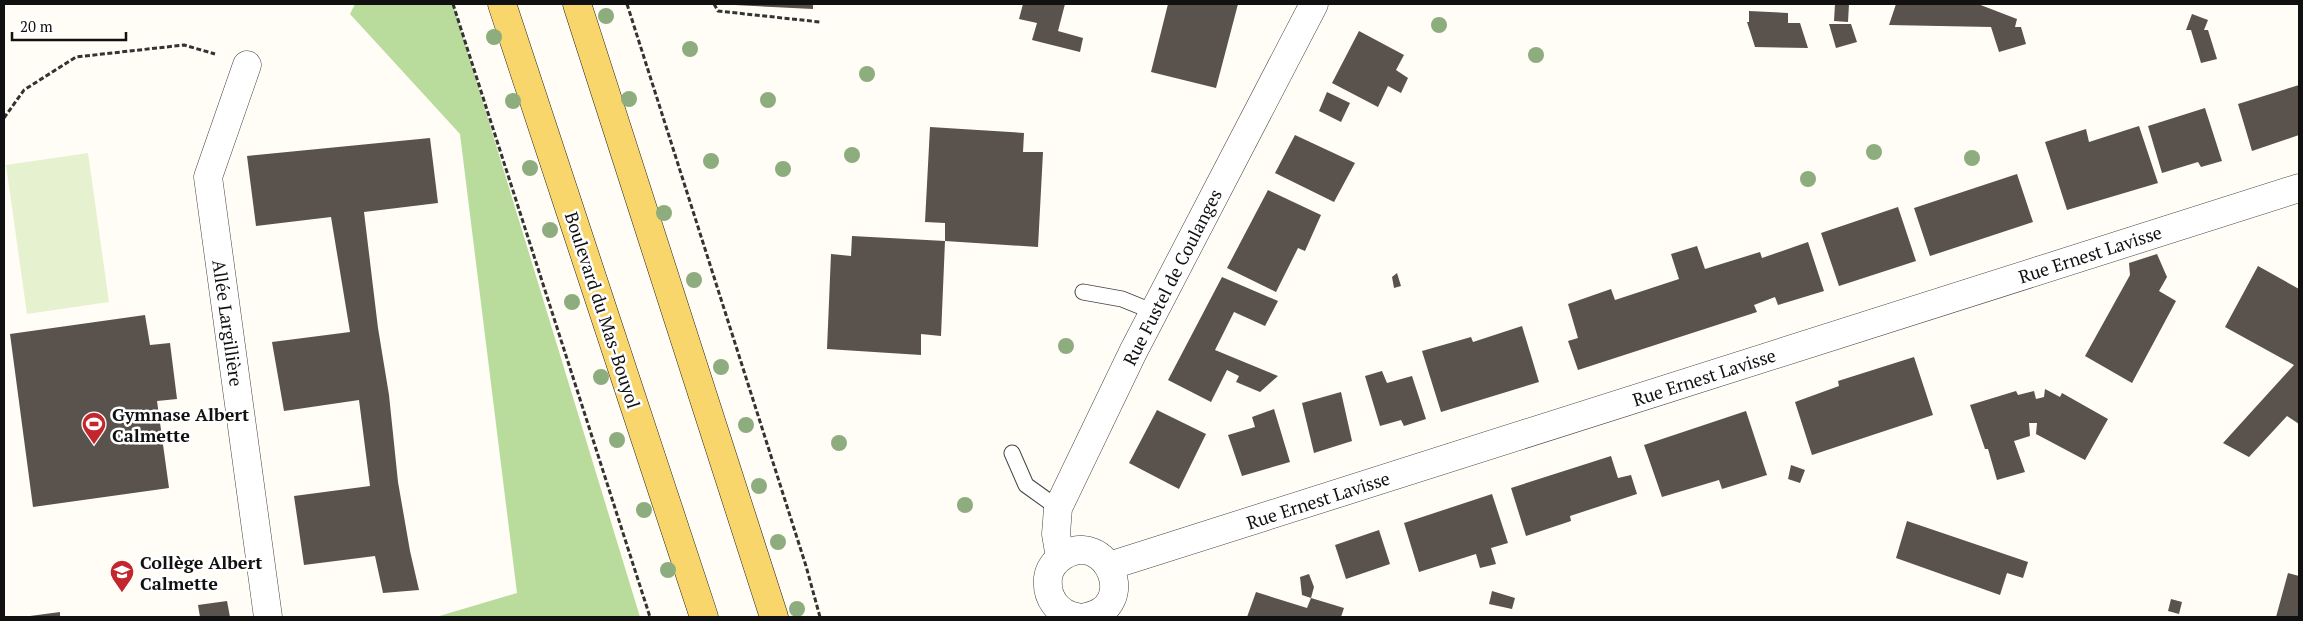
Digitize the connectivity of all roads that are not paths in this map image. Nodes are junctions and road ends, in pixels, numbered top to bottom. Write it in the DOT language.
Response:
graph roads {
  1 [pos="502,4"];
  2 [pos="577,4"];
  3 [pos="1314,4"];
  4 [pos="247,65"];
  5 [pos="2299,188"];
  6 [pos="1083,292"];
  7 [pos="1154,312"];
  8 [pos="1012,453"];
  9 [pos="1058,508"];
  10 [pos="1060,558"];
  11 [pos="1109,566"];
  12 [pos="1093,616"];
  13 [pos="268,617"];
  14 [pos="704,617"];
  15 [pos="774,617"];
  1 -- 14 [label="main road, Boulevard du Mas-Bouyol"];
  2 -- 15 [label="main road"];
  3 -- 7 [label="street, Rue Fustel de Coulanges"];
  4 -- 13 [label="street, Allée Largillière"];
  5 -- 11 [label="street, Rue Ernest Lavisse"];
  6 -- 7 [label="lane"];
  7 -- 9 [label="street, Rue Fustel de Coulanges"];
  8 -- 9 [label="lane"];
  9 -- 10 [label="street, Rue Fustel de Coulanges"];
  10 -- 11 [label="street"];
  10 -- 12 [label="street"];
  11 -- 12 [label="street"];
}
